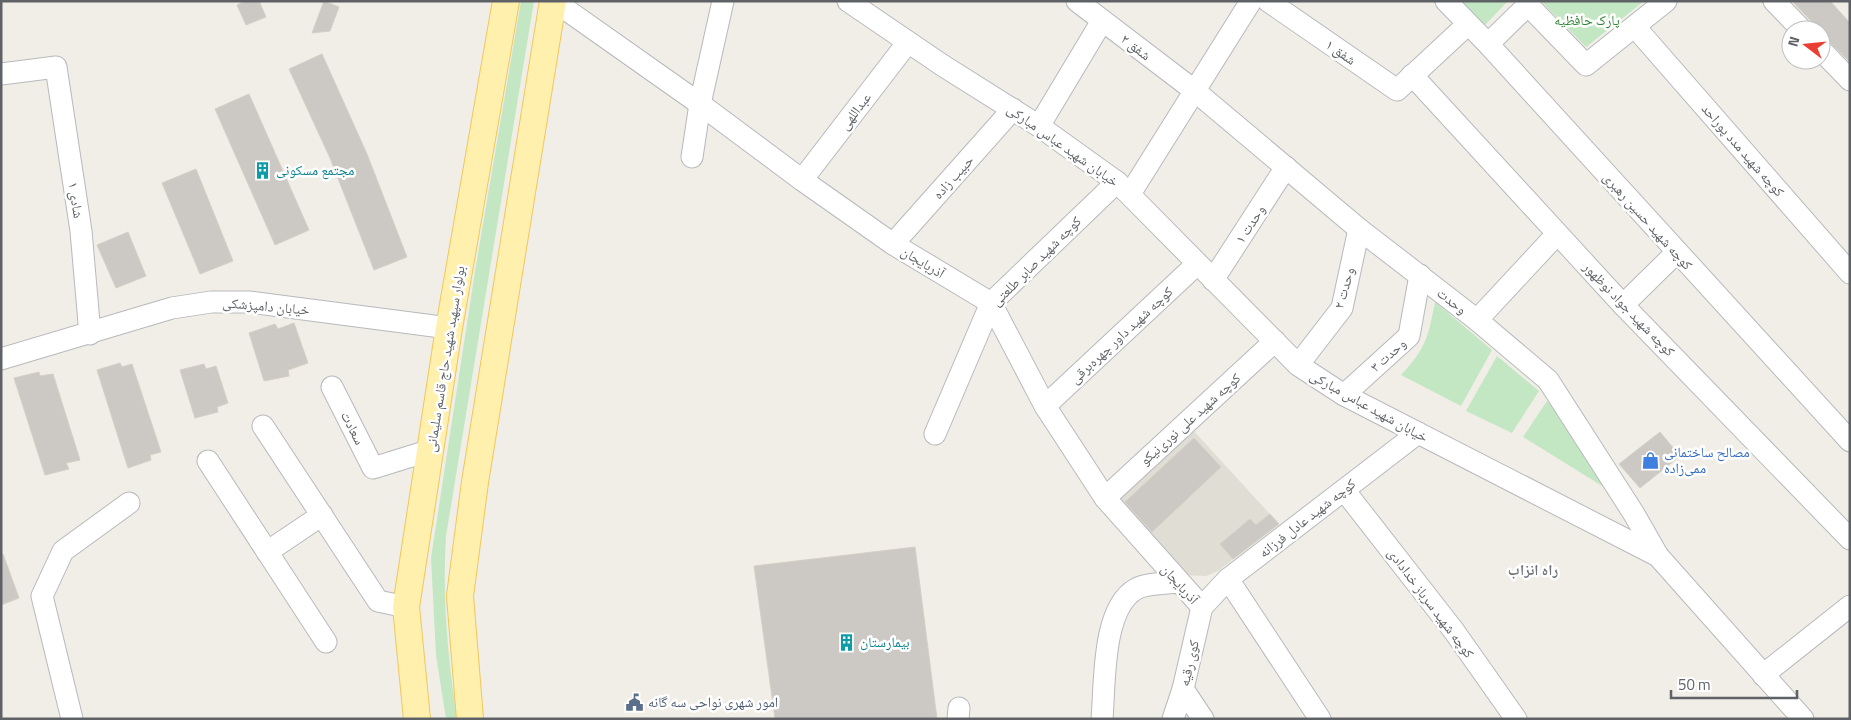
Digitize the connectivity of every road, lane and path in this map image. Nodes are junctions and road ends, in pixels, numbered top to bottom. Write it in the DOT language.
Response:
graph roads {
  1 [pos="506,1"];
  2 [pos="554,1"];
  3 [pos="723,1"];
  4 [pos="848,1"];
  5 [pos="1077,1"];
  6 [pos="1251,1"];
  7 [pos="1268,1"];
  8 [pos="1446,1"];
  9 [pos="1666,1"];
  10 [pos="1774,1"];
  11 [pos="1792,20"];
  12 [pos="1102,21"];
  13 [pos="1468,24"];
  14 [pos="1636,27"];
  15 [pos="908,42"];
  16 [pos="1488,44"];
  17 [pos="1831,60"];
  18 [pos="1,74"];
  19 [pos="1412,75"];
  20 [pos="1850,80"];
  21 [pos="1195,91"];
  22 [pos="700,104"];
  23 [pos="1013,109"];
  24 [pos="1039,126"];
  25 [pos="692,157"];
  26 [pos="1286,167"];
  27 [pos="802,180"];
  28 [pos="1124,188"];
  29 [pos="1359,229"];
  30 [pos="1558,234"];
  31 [pos="893,244"];
  32 [pos="1676,253"];
  33 [pos="1197,264"];
  34 [pos="1850,273"];
  35 [pos="1420,275"];
  36 [pos="1214,280"];
  37 [pos="991,303"];
  38 [pos="1623,305"];
  39 [pos="1477,320"];
  40 [pos="449,328"];
  41 [pos="90,334"];
  42 [pos="1275,341"];
  43 [pos="1,359"];
  44 [pos="1298,365"];
  45 [pos="332,387"];
  46 [pos="1344,394"];
  47 [pos="1045,406"];
  48 [pos="262,426"];
  49 [pos="935,434"];
  50 [pos="1418,434"];
  51 [pos="1850,442"];
  52 [pos="431,450"];
  53 [pos="208,461"];
  54 [pos="1344,490"];
  55 [pos="1104,498"];
  56 [pos="129,504"];
  57 [pos="322,515"];
  58 [pos="1850,539"];
  59 [pos="267,552"];
  60 [pos="1658,556"];
  61 [pos="1228,579"];
  62 [pos="1178,582"];
  63 [pos="1850,606"];
  64 [pos="406,607"];
  65 [pos="1202,607"];
  66 [pos="326,642"];
  67 [pos="1763,676"];
  68 [pos="1183,689"];
  69 [pos="72,719"];
  70 [pos="417,719"];
  71 [pos="470,719"];
  72 [pos="1102,719"];
  73 [pos="1174,719"];
  74 [pos="1202,719"];
  75 [pos="1320,719"];
  76 [pos="1516,719"];
  77 [pos="1804,719"];
  1 -- 40 [label="main road, بولوار سپهبد شهید حاج قاسم سلیمانی"];
  2 -- 22 [label="street, آذربایجان"];
  2 -- 71 [label="main road"];
  3 -- 22 [label="street"];
  4 -- 15 [label="street, خیابان شهید عباس مبارکی"];
  5 -- 12 [label="street, شفق ۲"];
  6 -- 21 [label="street"];
  7 -- 19 [label="street, شفق ۱"];
  8 -- 13 [label="street, کوچه شهید حسین رهبری"];
  9 -- 14 [label="street"];
  10 -- 11 [label="street"];
  12 -- 21 [label="street, شفق ۲"];
  12 -- 24 [label="street"];
  13 -- 16 [label="street, کوچه شهید حسین رهبری"];
  13 -- 19 [label="street"];
  14 -- 16 [label="street"];
  14 -- 34 [label="street, کوچه شهید مدد پوراحد"];
  15 -- 23 [label="street, خیابان شهید عباس مبارکی"];
  15 -- 27 [label="street, عبداللهی"];
  16 -- 32 [label="street, کوچه شهید حسین رهبری"];
  17 -- 20 [label="street"];
  18 -- 41 [label="street, شادی ۱"];
  19 -- 30 [label="street, کوچه شهید جواد نوظهور"];
  21 -- 26 [label="street, وحدت"];
  21 -- 28 [label="street"];
  22 -- 25 [label="street"];
  22 -- 27 [label="street, آذربایجان"];
  23 -- 24 [label="street, خیابان شهید عباس مبارکی"];
  23 -- 31 [label="street, حبیب زاده"];
  24 -- 28 [label="street, خیابان شهید عباس مبارکی"];
  26 -- 29 [label="street, وحدت"];
  26 -- 36 [label="street, وحدت ۱"];
  27 -- 31 [label="street, آذربایجان"];
  28 -- 33 [label="street, خیابان شهید عباس مبارکی"];
  28 -- 37 [label="street, کوچه شهید صابر طلعتی"];
  29 -- 35 [label="street, وحدت"];
  29 -- 44 [label="street, وحدت ۲"];
  30 -- 38 [label="street, کوچه شهید جواد نوظهور"];
  30 -- 39 [label="street"];
  31 -- 37 [label="street, آذربایجان"];
  32 -- 38 [label="street"];
  32 -- 51 [label="street, کوچه شهید حسین رهبری"];
  33 -- 36 [label="street, خیابان شهید عباس مبارکی"];
  33 -- 47 [label="street, کوچه شهید داور چهره‌برقی"];
  35 -- 39 [label="street, وحدت"];
  35 -- 46 [label="street, وحدت ۳"];
  36 -- 42 [label="street, خیابان شهید عباس مبارکی"];
  37 -- 47 [label="street, آذربایجان"];
  37 -- 49 [label="street, کوچه شهید صابر طلعتی"];
  38 -- 58 [label="street, کوچه شهید جواد نوظهور"];
  39 -- 60 [label="street, وحدت"];
  40 -- 41 [label="street, خیابان دامپزشکی"];
  40 -- 52 [label="main road, بولوار سپهبد شهید حاج قاسم سلیمانی"];
  41 -- 43 [label="street, خیابان دامپزشکی"];
  42 -- 44 [label="street, خیابان شهید عباس مبارکی"];
  42 -- 55 [label="street, کوچه شهید علی نوری‌نیکو"];
  44 -- 46 [label="street, خیابان شهید عباس مبارکی"];
  45 -- 52 [label="street, سعادت"];
  46 -- 50 [label="street, خیابان شهید عباس مبارکی"];
  47 -- 55 [label="street, آذربایجان"];
  48 -- 57 [label="street"];
  50 -- 54 [label="street, کوچه شهید عادل فرزانه"];
  50 -- 60 [label="street, خیابان شهید عباس مبارکی"];
  52 -- 64 [label="main road, بولوار سپهبد شهید حاج قاسم سلیمانی"];
  53 -- 59 [label="street"];
  54 -- 61 [label="street, کوچه شهید عادل فرزانه"];
  54 -- 76 [label="street, کوچه شهید سرباز خدادادی"];
  55 -- 62 [label="street, آذربایجان"];
  56 -- 69 [label="street"];
  57 -- 59 [label="street"];
  57 -- 64 [label="street"];
  59 -- 66 [label="street"];
  60 -- 67 [label="street, خیابان شهید عباس مبارکی"];
  61 -- 65 [label="street, کوچه شهید عادل فرزانه"];
  61 -- 75 [label="street"];
  62 -- 65 [label="street, آذربایجان"];
  62 -- 72 [label="street"];
  63 -- 67 [label="street"];
  64 -- 70 [label="main road, بولوار سپهبد شهید حاج قاسم سلیمانی"];
  65 -- 68 [label="street, کوی رقیه"];
  67 -- 77 [label="street, خیابان شهید عباس مبارکی"];
  68 -- 73 [label="street, کوی رقیه"];
  68 -- 74 [label="street"];
}
